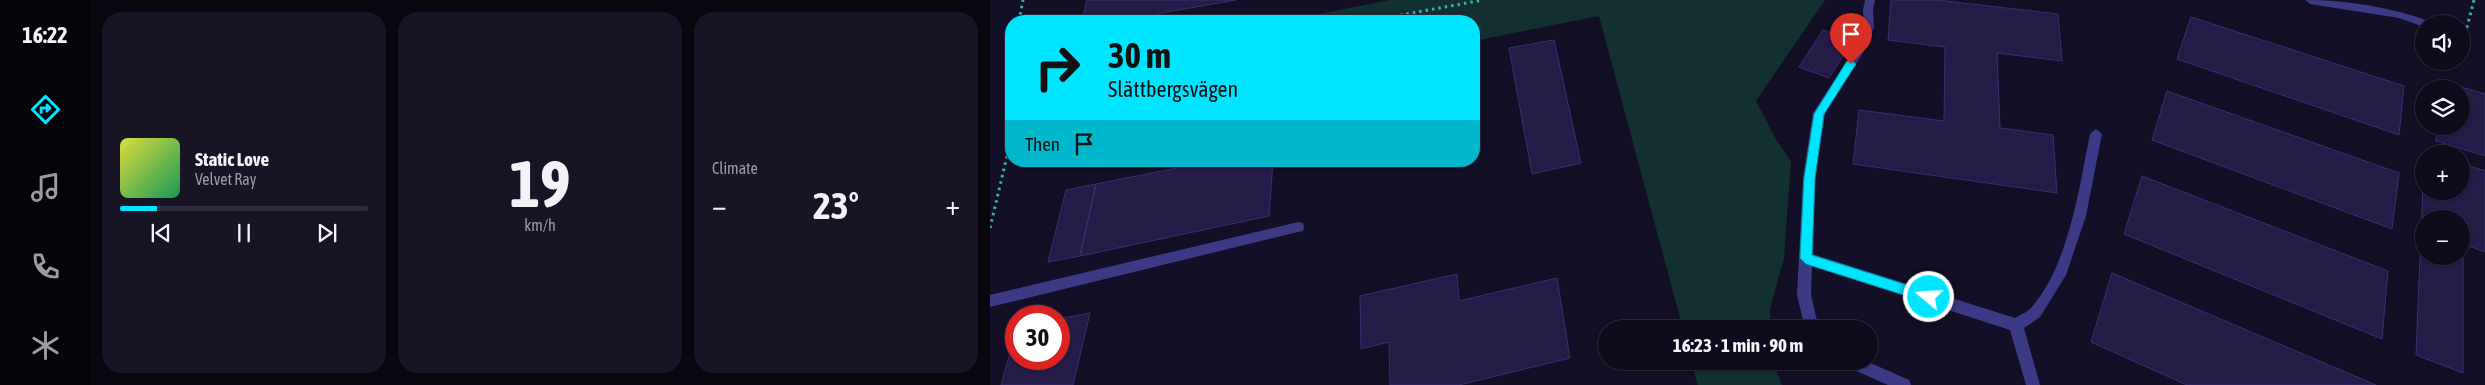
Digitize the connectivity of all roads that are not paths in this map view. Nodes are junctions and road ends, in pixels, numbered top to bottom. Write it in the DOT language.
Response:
graph roads {
  1 [pos="1870,0"];
  2 [pos="2310,0"];
  3 [pos="2415,20"];
  4 [pos="2096,134"];
  5 [pos="1298,227"];
  6 [pos="1806,258"];
  7 [pos="990,300"];
  8 [pos="1810,320"];
  9 [pos="2016,325"];
  10 [pos="1870,370"];
  11 [pos="1904,385"];
  12 [pos="2032,385"];
  1 -- 6 [label="street"];
  2 -- 3 [label="street"];
  4 -- 9 [label="street"];
  5 -- 7 [label="street"];
  6 -- 8 [label="street"];
  6 -- 9 [label="street"];
  9 -- 12 [label="street"];
  10 -- 11 [label="street"];
}
